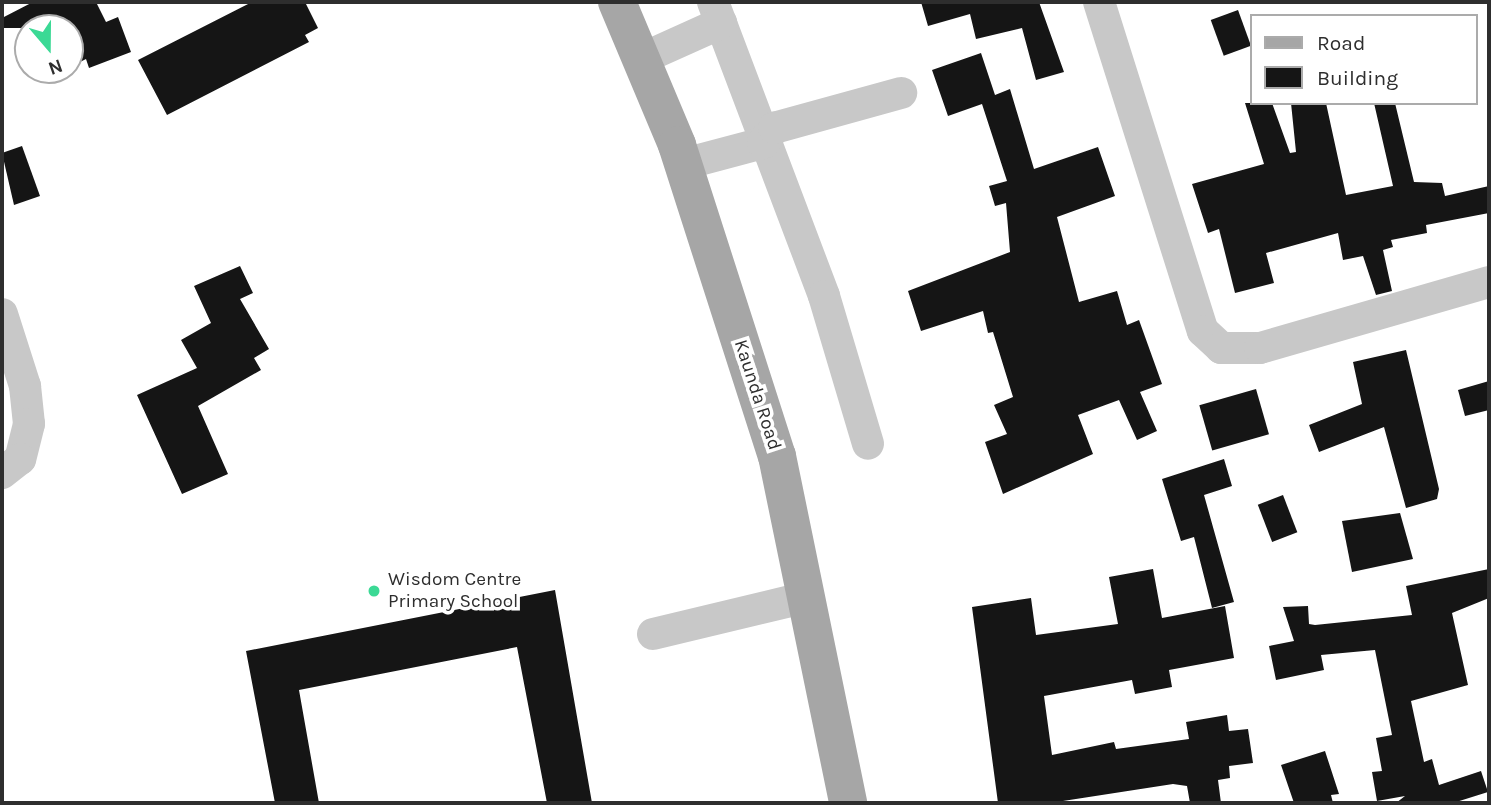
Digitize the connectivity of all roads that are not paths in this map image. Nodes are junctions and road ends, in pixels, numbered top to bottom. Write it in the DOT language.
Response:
graph roads {
  1 [pos="617,2"];
  2 [pos="1099,2"];
  3 [pos="717,13"];
  4 [pos="641,59"];
  5 [pos="901,93"];
  6 [pos="763,143"];
  7 [pos="684,164"];
  8 [pos="1489,282"];
  9 [pos="2,314"];
  10 [pos="869,444"];
  11 [pos="2,473"];
  12 [pos="807,597"];
  13 [pos="653,634"];
  14 [pos="848,803"];
  1 -- 4 [label="main road, Kaunda Road"];
  2 -- 8 [label="street"];
  3 -- 4 [label="street"];
  3 -- 6 [label="street"];
  4 -- 7 [label="main road, Kaunda Road"];
  5 -- 6 [label="street"];
  6 -- 7 [label="street"];
  6 -- 10 [label="street"];
  7 -- 12 [label="main road, Kaunda Road"];
  9 -- 11 [label="street"];
  12 -- 13 [label="street"];
  12 -- 14 [label="main road, Kaunda Road"];
}
